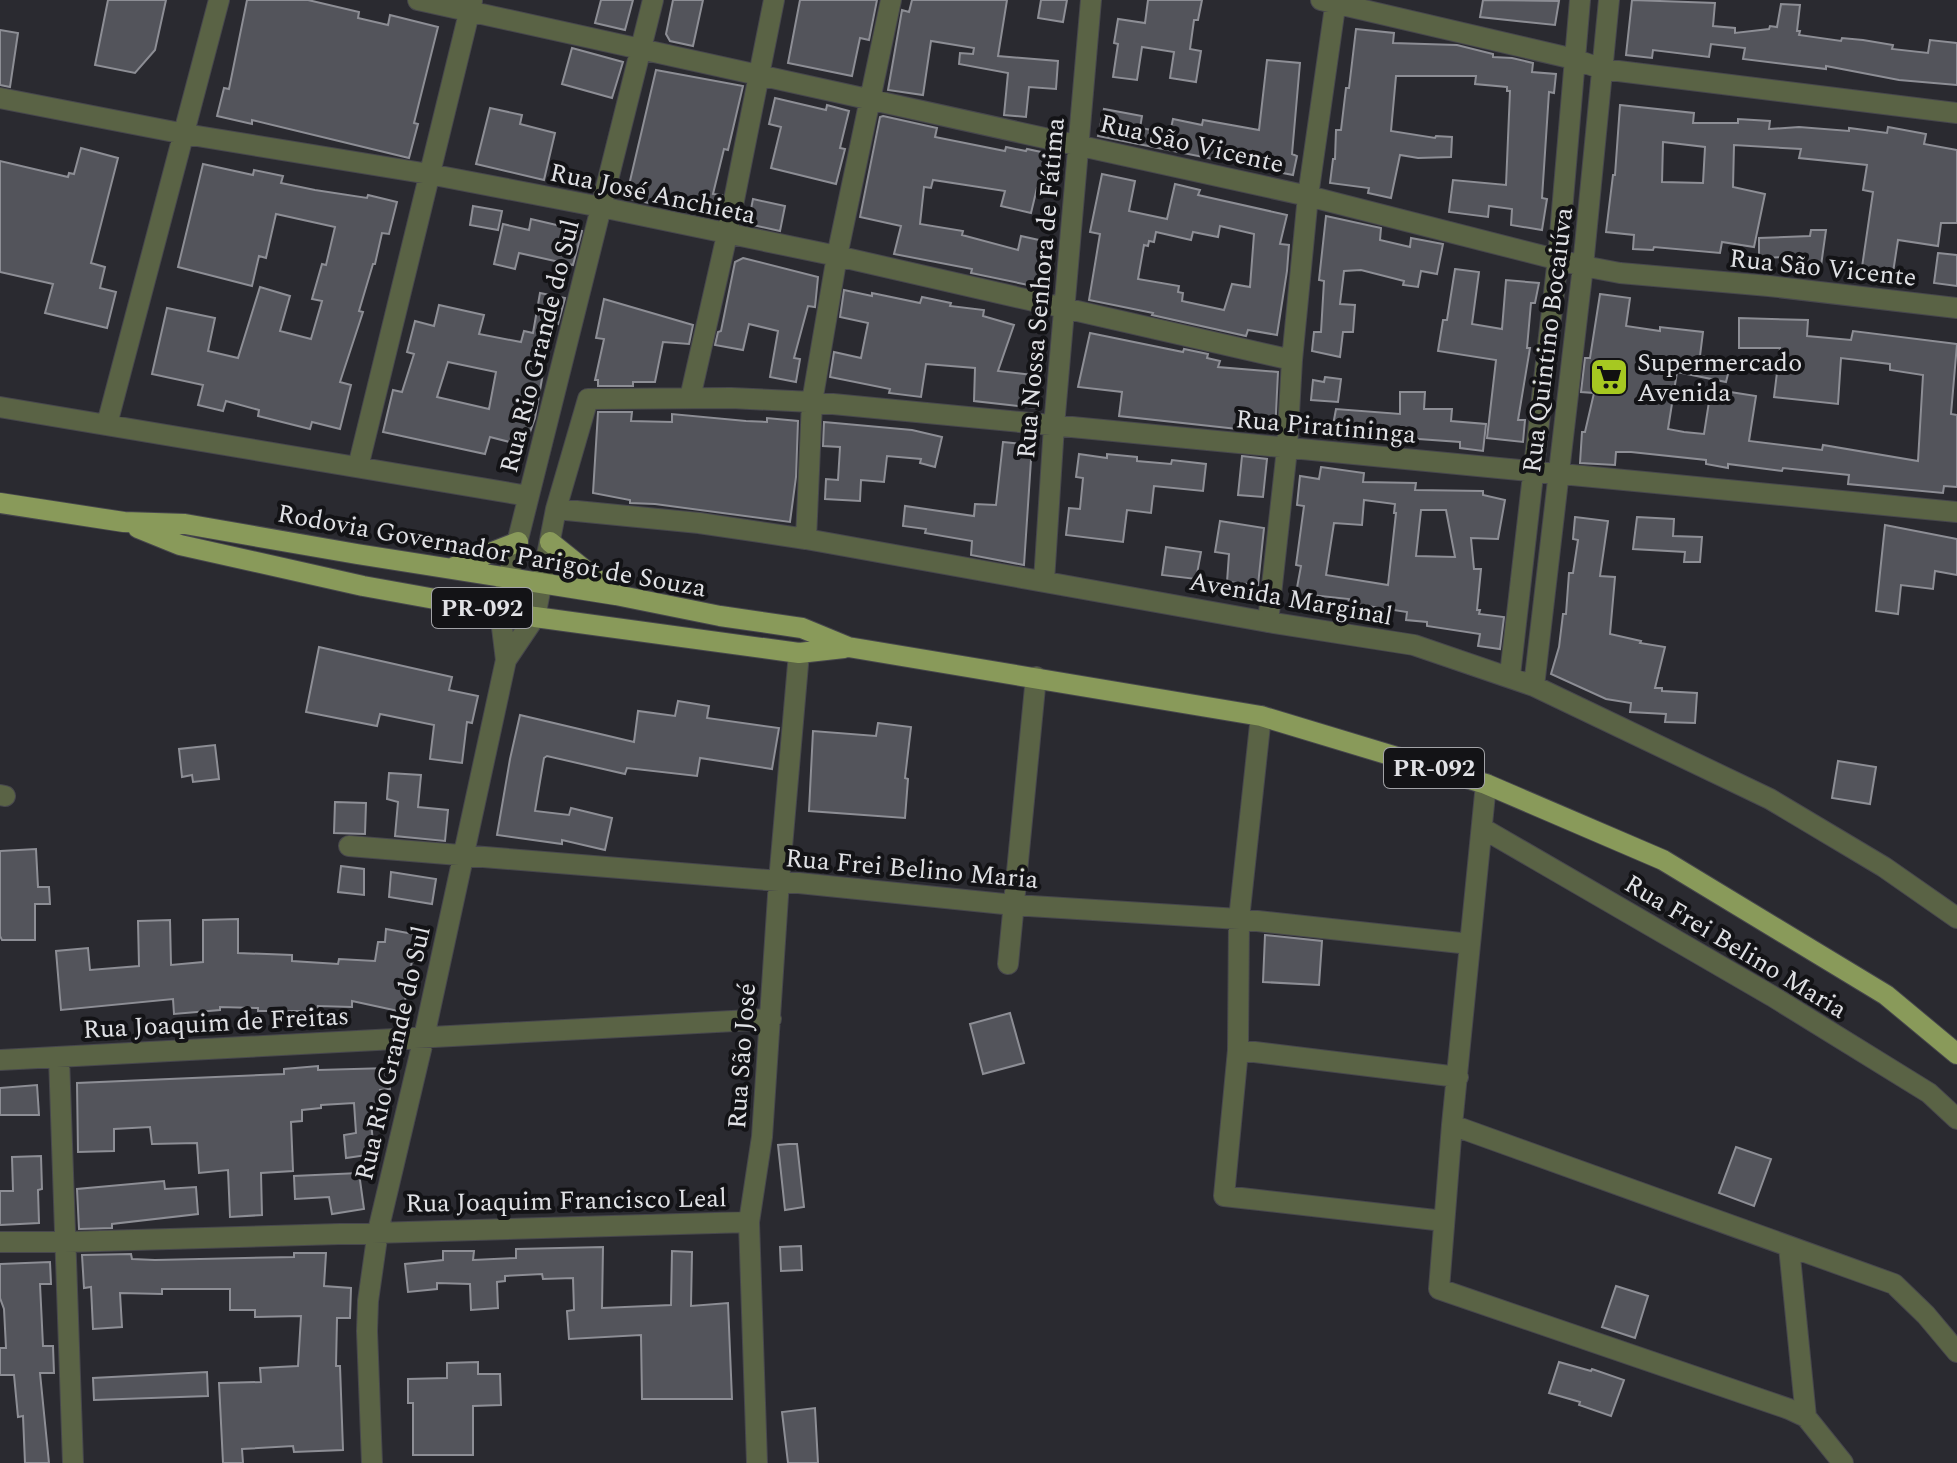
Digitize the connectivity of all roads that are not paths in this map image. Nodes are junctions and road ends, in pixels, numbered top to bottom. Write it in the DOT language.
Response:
graph roads {
  1 [pos="219,0"];
  2 [pos="418,0"];
  3 [pos="653,0"];
  4 [pos="774,0"];
  5 [pos="891,0"];
  6 [pos="1091,0"];
  7 [pos="1580,0"];
  8 [pos="1609,0"];
  9 [pos="1331,1"];
  10 [pos="471,6"];
  11 [pos="641,48"];
  12 [pos="1574,59"];
  13 [pos="1602,69"];
  14 [pos="759,74"];
  15 [pos="0,98"];
  16 [pos="869,98"];
  17 [pos="1957,113"];
  18 [pos="185,134"];
  19 [pos="1078,144"];
  20 [pos="429,174"];
  21 [pos="1308,196"];
  22 [pos="601,207"];
  23 [pos="727,235"];
  24 [pos="837,256"];
  25 [pos="1558,258"];
  26 [pos="1583,266"];
  27 [pos="1064,307"];
  28 [pos="1957,308"];
  29 [pos="1292,360"];
  30 [pos="690,398"];
  31 [pos="812,402"];
  32 [pos="0,407"];
  33 [pos="107,424"];
  34 [pos="1054,426"];
  35 [pos="1287,449"];
  36 [pos="358,467"];
  37 [pos="1533,472"];
  38 [pos="1558,475"];
  39 [pos="528,496"];
  40 [pos="0,503"];
  41 [pos="556,509"];
  42 [pos="1957,512"];
  43 [pos="124,522"];
  44 [pos="806,539"];
  45 [pos="518,542"];
  46 [pos="550,542"];
  47 [pos="451,568"];
  48 [pos="508,577"];
  49 [pos="1044,581"];
  50 [pos="541,584"];
  51 [pos="616,595"];
  52 [pos="500,611"];
  53 [pos="535,617"];
  54 [pos="1268,622"];
  55 [pos="848,647"];
  56 [pos="799,653"];
  57 [pos="506,660"];
  58 [pos="1510,675"];
  59 [pos="1036,677"];
  60 [pos="1534,686"];
  61 [pos="1261,716"];
  62 [pos="1486,784"];
  63 [pos="1482,828"];
  64 [pos="349,846"];
  65 [pos="464,857"];
  66 [pos="779,881"];
  67 [pos="1014,905"];
  68 [pos="1957,918"];
  69 [pos="1239,919"];
  70 [pos="1470,944"];
  71 [pos="1008,964"];
  72 [pos="771,1019"];
  73 [pos="424,1037"];
  74 [pos="1238,1050"];
  75 [pos="1957,1054"];
  76 [pos="59,1057"];
  77 [pos="0,1060"];
  78 [pos="1458,1077"];
  79 [pos="1957,1119"];
  80 [pos="1452,1125"];
  81 [pos="1444,1221"];
  82 [pos="749,1222"];
  83 [pos="378,1231"];
  84 [pos="0,1242"];
  85 [pos="66,1242"];
  86 [pos="1789,1247"];
  87 [pos="1957,1352"];
  88 [pos="1806,1417"];
  89 [pos="73,1463"];
  90 [pos="372,1463"];
  91 [pos="757,1463"];
  92 [pos="1843,1463"];
  1 -- 18 [label="street"];
  2 -- 10 [label="street, Rua São Vicente"];
  3 -- 11 [label="street, Rua Rio Grande do Sul"];
  4 -- 14 [label="street"];
  5 -- 16 [label="street"];
  6 -- 19 [label="street, Rua Nossa Senhora de Fátima"];
  7 -- 12 [label="street, Rua Quintino Bocaiúva"];
  8 -- 13 [label="street, Rua Quintino Bocaiúva"];
  9 -- 12 [label="street"];
  9 -- 21 [label="street"];
  10 -- 11 [label="street, Rua São Vicente"];
  10 -- 20 [label="street"];
  11 -- 14 [label="street, Rua São Vicente"];
  11 -- 22 [label="street, Rua Rio Grande do Sul"];
  12 -- 13 [label="street"];
  12 -- 25 [label="street, Rua Quintino Bocaiúva"];
  13 -- 17 [label="street"];
  13 -- 26 [label="street, Rua Quintino Bocaiúva"];
  14 -- 16 [label="street, Rua São Vicente"];
  14 -- 23 [label="street"];
  15 -- 18 [label="street, Rua José Anchieta"];
  16 -- 19 [label="street, Rua São Vicente"];
  16 -- 24 [label="street"];
  18 -- 20 [label="street, Rua José Anchieta"];
  18 -- 33 [label="street"];
  19 -- 21 [label="street, Rua São Vicente"];
  19 -- 27 [label="street, Rua Nossa Senhora de Fátima"];
  20 -- 22 [label="street, Rua José Anchieta"];
  20 -- 36 [label="street"];
  21 -- 25 [label="street, Rua São Vicente"];
  21 -- 29 [label="street"];
  22 -- 23 [label="street, Rua José Anchieta"];
  22 -- 39 [label="street, Rua Rio Grande do Sul"];
  23 -- 24 [label="street, Rua José Anchieta"];
  23 -- 30 [label="street"];
  24 -- 27 [label="street, Rua José Anchieta"];
  24 -- 31 [label="street"];
  25 -- 26 [label="street, Rua São Vicente"];
  25 -- 37 [label="street, Rua Quintino Bocaiúva"];
  26 -- 28 [label="street, Rua São Vicente"];
  26 -- 38 [label="street, Rua Quintino Bocaiúva"];
  27 -- 29 [label="street, Rua José Anchieta"];
  27 -- 34 [label="street, Rua Nossa Senhora de Fátima"];
  29 -- 35 [label="street"];
  30 -- 31 [label="street, Rua Piratininga"];
  30 -- 41 [label="street, Rua Piratininga"];
  31 -- 34 [label="street, Rua Piratininga"];
  31 -- 44 [label="street"];
  32 -- 33 [label="street"];
  33 -- 36 [label="street"];
  34 -- 35 [label="street, Rua Piratininga"];
  34 -- 49 [label="street, Rua Nossa Senhora de Fátima"];
  35 -- 37 [label="street, Rua Piratininga"];
  35 -- 54 [label="street"];
  36 -- 39 [label="street"];
  37 -- 38 [label="street, Rua Piratininga"];
  37 -- 58 [label="street, Rua Quintino Bocaiúva"];
  38 -- 42 [label="street, Rua Piratininga"];
  38 -- 60 [label="street, Rua Quintino Bocaiúva"];
  39 -- 45 [label="street, Rua Rio Grande do Sul"];
  40 -- 43 [label="main road, Rodovia Governador Parigot de Souza / PR-092"];
  41 -- 44 [label="street, Avenida Marginal"];
  41 -- 46 [label="street"];
  43 -- 47 [label="main road, Rodovia Governador Parigot de Souza / PR-092"];
  43 -- 52 [label="main road, Rodovia Governador Parigot de Souza / PR-092"];
  44 -- 49 [label="street, Avenida Marginal"];
  45 -- 47 [label="main road"];
  45 -- 48 [label="street, Rua Rio Grande do Sul"];
  46 -- 50 [label="street"];
  46 -- 51 [label="main road"];
  47 -- 48 [label="main road, Rodovia Governador Parigot de Souza / PR-092"];
  48 -- 50 [label="main road, Rodovia Governador Parigot de Souza / PR-092"];
  48 -- 52 [label="street, Rua Rio Grande do Sul"];
  49 -- 54 [label="street, Avenida Marginal"];
  50 -- 51 [label="main road, Rodovia Governador Parigot de Souza / PR-092"];
  50 -- 53 [label="street"];
  51 -- 55 [label="main road, Rodovia Governador Parigot de Souza / PR-092"];
  52 -- 53 [label="main road, Rodovia Governador Parigot de Souza / PR-092"];
  52 -- 57 [label="street, Rua Rio Grande do Sul"];
  53 -- 56 [label="main road, Rodovia Governador Parigot de Souza / PR-092"];
  53 -- 57 [label="street, Rua Rio Grande do Sul"];
  54 -- 58 [label="street, Avenida Marginal"];
  55 -- 56 [label="main road, Rodovia Governador Parigot de Souza / PR-092"];
  55 -- 59 [label="main road, Rodovia Governador Parigot de Souza / PR-092"];
  56 -- 66 [label="street, Rua São José"];
  57 -- 65 [label="street, Rua Rio Grande do Sul"];
  58 -- 60 [label="street, Avenida Marginal"];
  59 -- 61 [label="main road, Rodovia Governador Parigot de Souza / PR-092"];
  59 -- 67 [label="street"];
  60 -- 68 [label="street, Avenida Marginal"];
  61 -- 62 [label="main road, Rodovia Governador Parigot de Souza / PR-092"];
  61 -- 69 [label="street"];
  62 -- 63 [label="street"];
  62 -- 75 [label="main road, Rodovia Governador Parigot de Souza / PR-092"];
  63 -- 70 [label="street"];
  63 -- 79 [label="street, Rua Frei Belino Maria"];
  64 -- 65 [label="street, Rua Frei Belino Maria"];
  65 -- 66 [label="street, Rua Frei Belino Maria"];
  65 -- 73 [label="street, Rua Rio Grande do Sul"];
  66 -- 67 [label="street, Rua Frei Belino Maria"];
  66 -- 72 [label="street, Rua São José"];
  67 -- 69 [label="street, Rua Frei Belino Maria"];
  67 -- 71 [label="street"];
  69 -- 70 [label="street, Rua Frei Belino Maria"];
  69 -- 74 [label="street"];
  70 -- 78 [label="street"];
  72 -- 73 [label="street, Rua Joaquim de Freitas"];
  72 -- 82 [label="street, Rua São José"];
  73 -- 76 [label="street, Rua Joaquim de Freitas"];
  73 -- 83 [label="street, Rua Rio Grande do Sul"];
  74 -- 78 [label="street"];
  74 -- 81 [label="street"];
  76 -- 77 [label="street, Rua Joaquim de Freitas"];
  76 -- 85 [label="street"];
  78 -- 80 [label="street"];
  80 -- 81 [label="street"];
  80 -- 86 [label="street"];
  81 -- 88 [label="street"];
  82 -- 83 [label="street, Rua Joaquim Francisco Leal"];
  82 -- 91 [label="street, Rua São José"];
  83 -- 85 [label="street, Rua Joaquim Francisco Leal"];
  83 -- 90 [label="street, Rua Rio Grande do Sul"];
  84 -- 85 [label="street, Rua Joaquim Francisco Leal"];
  85 -- 89 [label="street"];
  86 -- 87 [label="street"];
  86 -- 88 [label="street"];
  88 -- 92 [label="street"];
}
